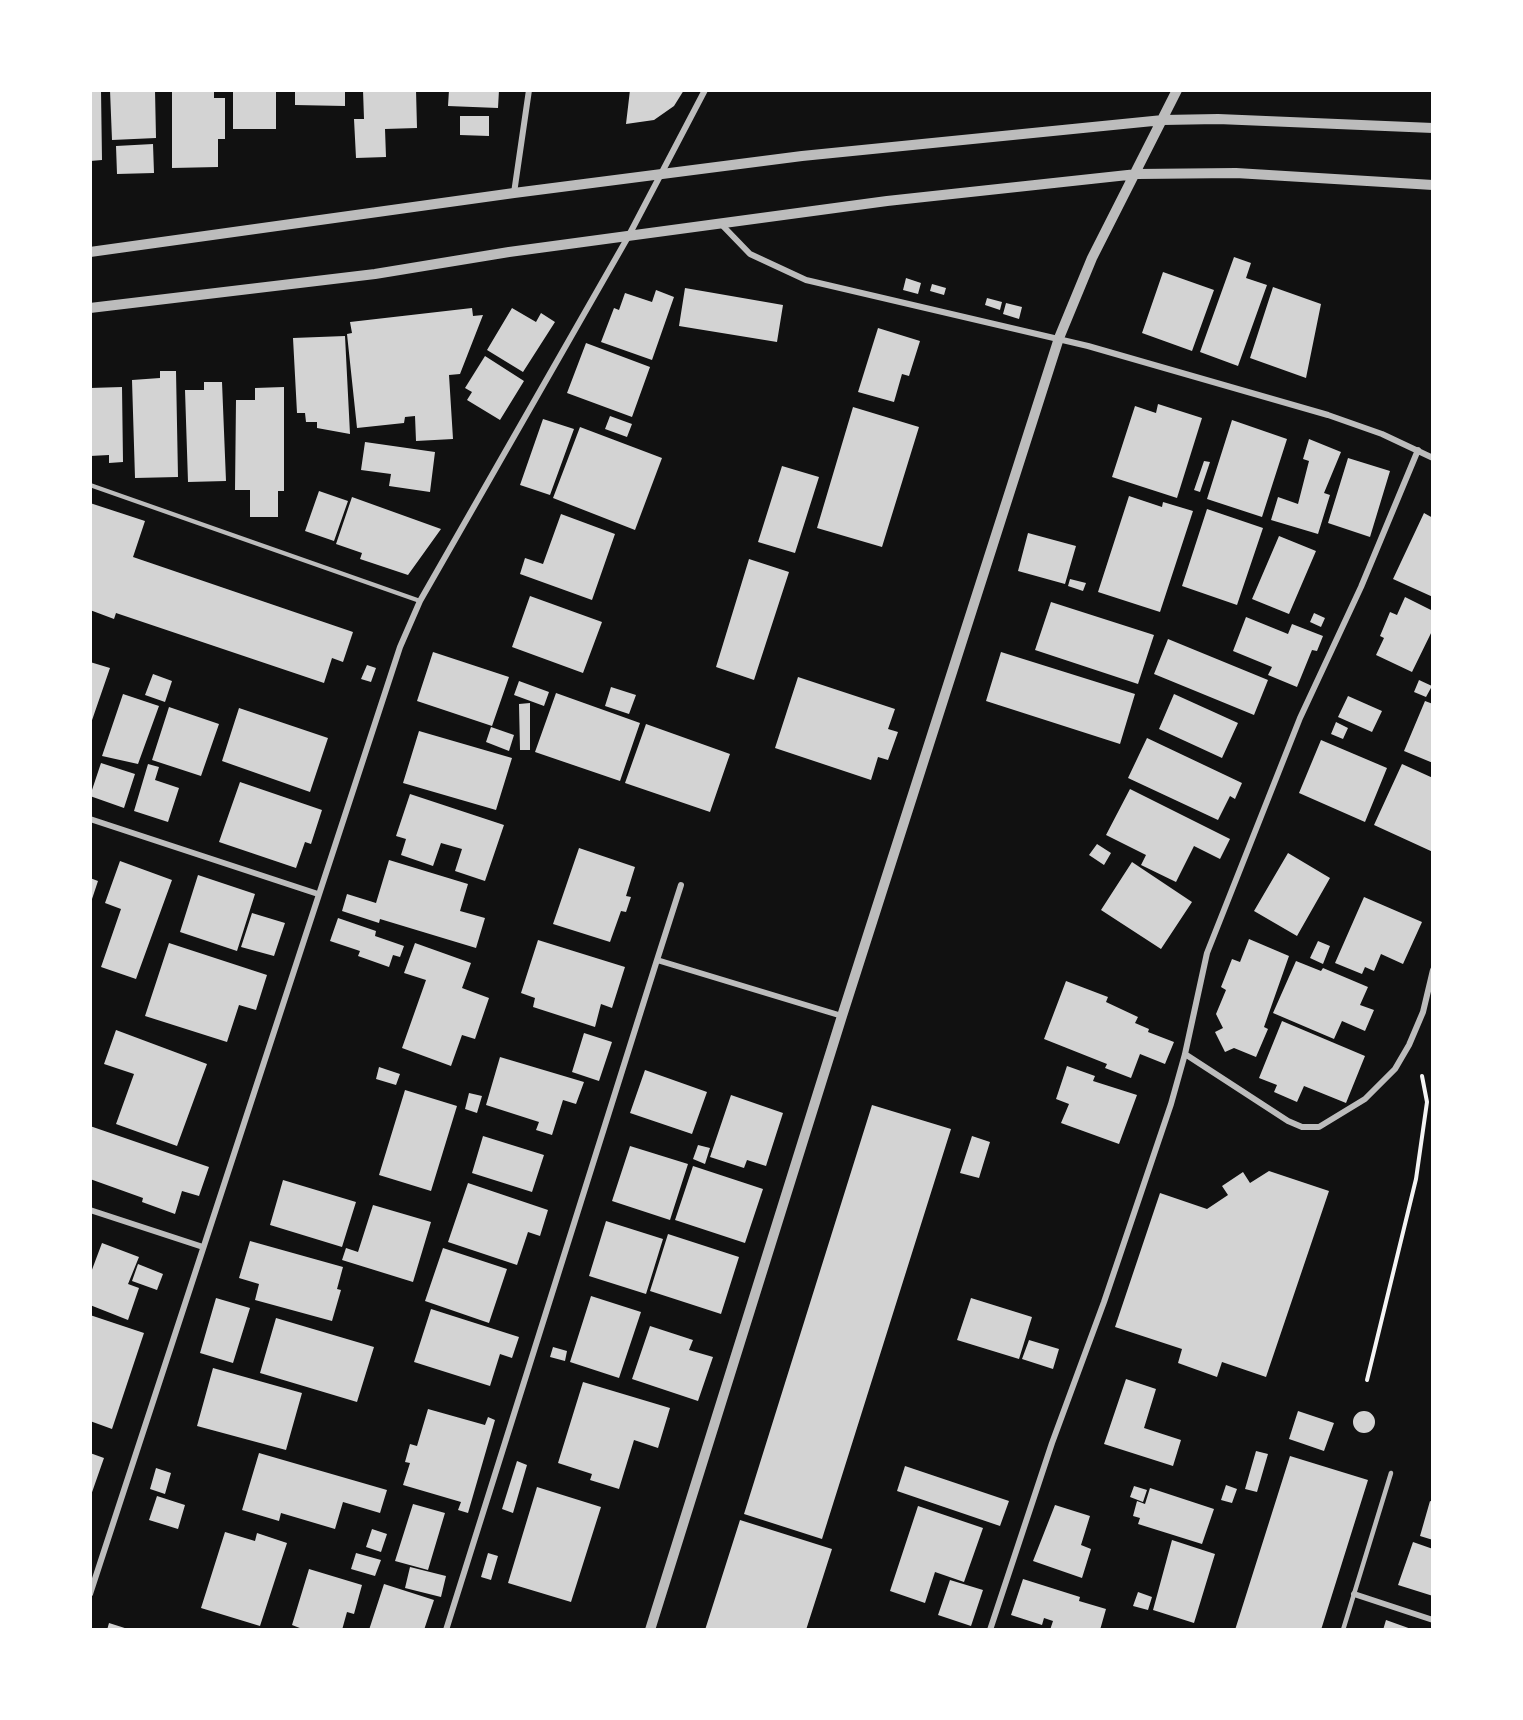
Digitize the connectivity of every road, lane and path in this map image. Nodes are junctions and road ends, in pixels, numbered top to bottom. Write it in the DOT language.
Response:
graph roads {
  1 [pos="529,90"];
  2 [pos="705,90"];
  3 [pos="1177,90"];
  4 [pos="1163,120"];
  5 [pos="1433,128"];
  6 [pos="662,174"];
  7 [pos="1137,174"];
  8 [pos="1433,185"];
  9 [pos="514,193"];
  10 [pos="722,225"];
  11 [pos="628,237"];
  12 [pos="90,252"];
  13 [pos="90,308"];
  14 [pos="1059,338"];
  15 [pos="1418,450"];
  16 [pos="1433,458"];
  17 [pos="90,485"];
  18 [pos="420,601"];
  19 [pos="90,819"];
  20 [pos="681,885"];
  21 [pos="318,894"];
  22 [pos="657,960"];
  23 [pos="1433,970"];
  24 [pos="842,1016"];
  25 [pos="1409,1045"];
  26 [pos="1185,1054"];
  27 [pos="90,1210"];
  28 [pos="203,1247"];
  29 [pos="1367,1380"];
  30 [pos="1391,1473"];
  31 [pos="90,1594"];
  32 [pos="1354,1594"];
  33 [pos="1433,1620"];
  34 [pos="446,1630"];
  35 [pos="650,1630"];
  36 [pos="990,1630"];
  37 [pos="1343,1630"];
  1 -- 9 [label="street"];
  2 -- 6 [label="street"];
  3 -- 4 [label="street"];
  4 -- 5 [label="street"];
  4 -- 6 [label="street"];
  4 -- 7 [label="street"];
  6 -- 9 [label="street"];
  6 -- 11 [label="street"];
  7 -- 8 [label="street"];
  7 -- 10 [label="street"];
  7 -- 14 [label="street"];
  9 -- 12 [label="street"];
  10 -- 11 [label="street"];
  10 -- 14 [label="street"];
  11 -- 13 [label="street"];
  11 -- 18 [label="street"];
  14 -- 15 [label="street"];
  14 -- 24 [label="street"];
  15 -- 16 [label="street"];
  15 -- 26 [label="street"];
  17 -- 18 [label="lane"];
  18 -- 21 [label="street"];
  19 -- 21 [label="street"];
  20 -- 22 [label="street"];
  21 -- 28 [label="street"];
  22 -- 24 [label="street"];
  22 -- 34 [label="street"];
  23 -- 25 [label="street"];
  24 -- 35 [label="street"];
  25 -- 26 [label="street"];
  25 -- 29 [label="path"];
  26 -- 36 [label="street"];
  27 -- 28 [label="street"];
  28 -- 31 [label="street"];
  30 -- 32 [label="lane"];
  32 -- 33 [label="street"];
  32 -- 37 [label="lane"];
}
